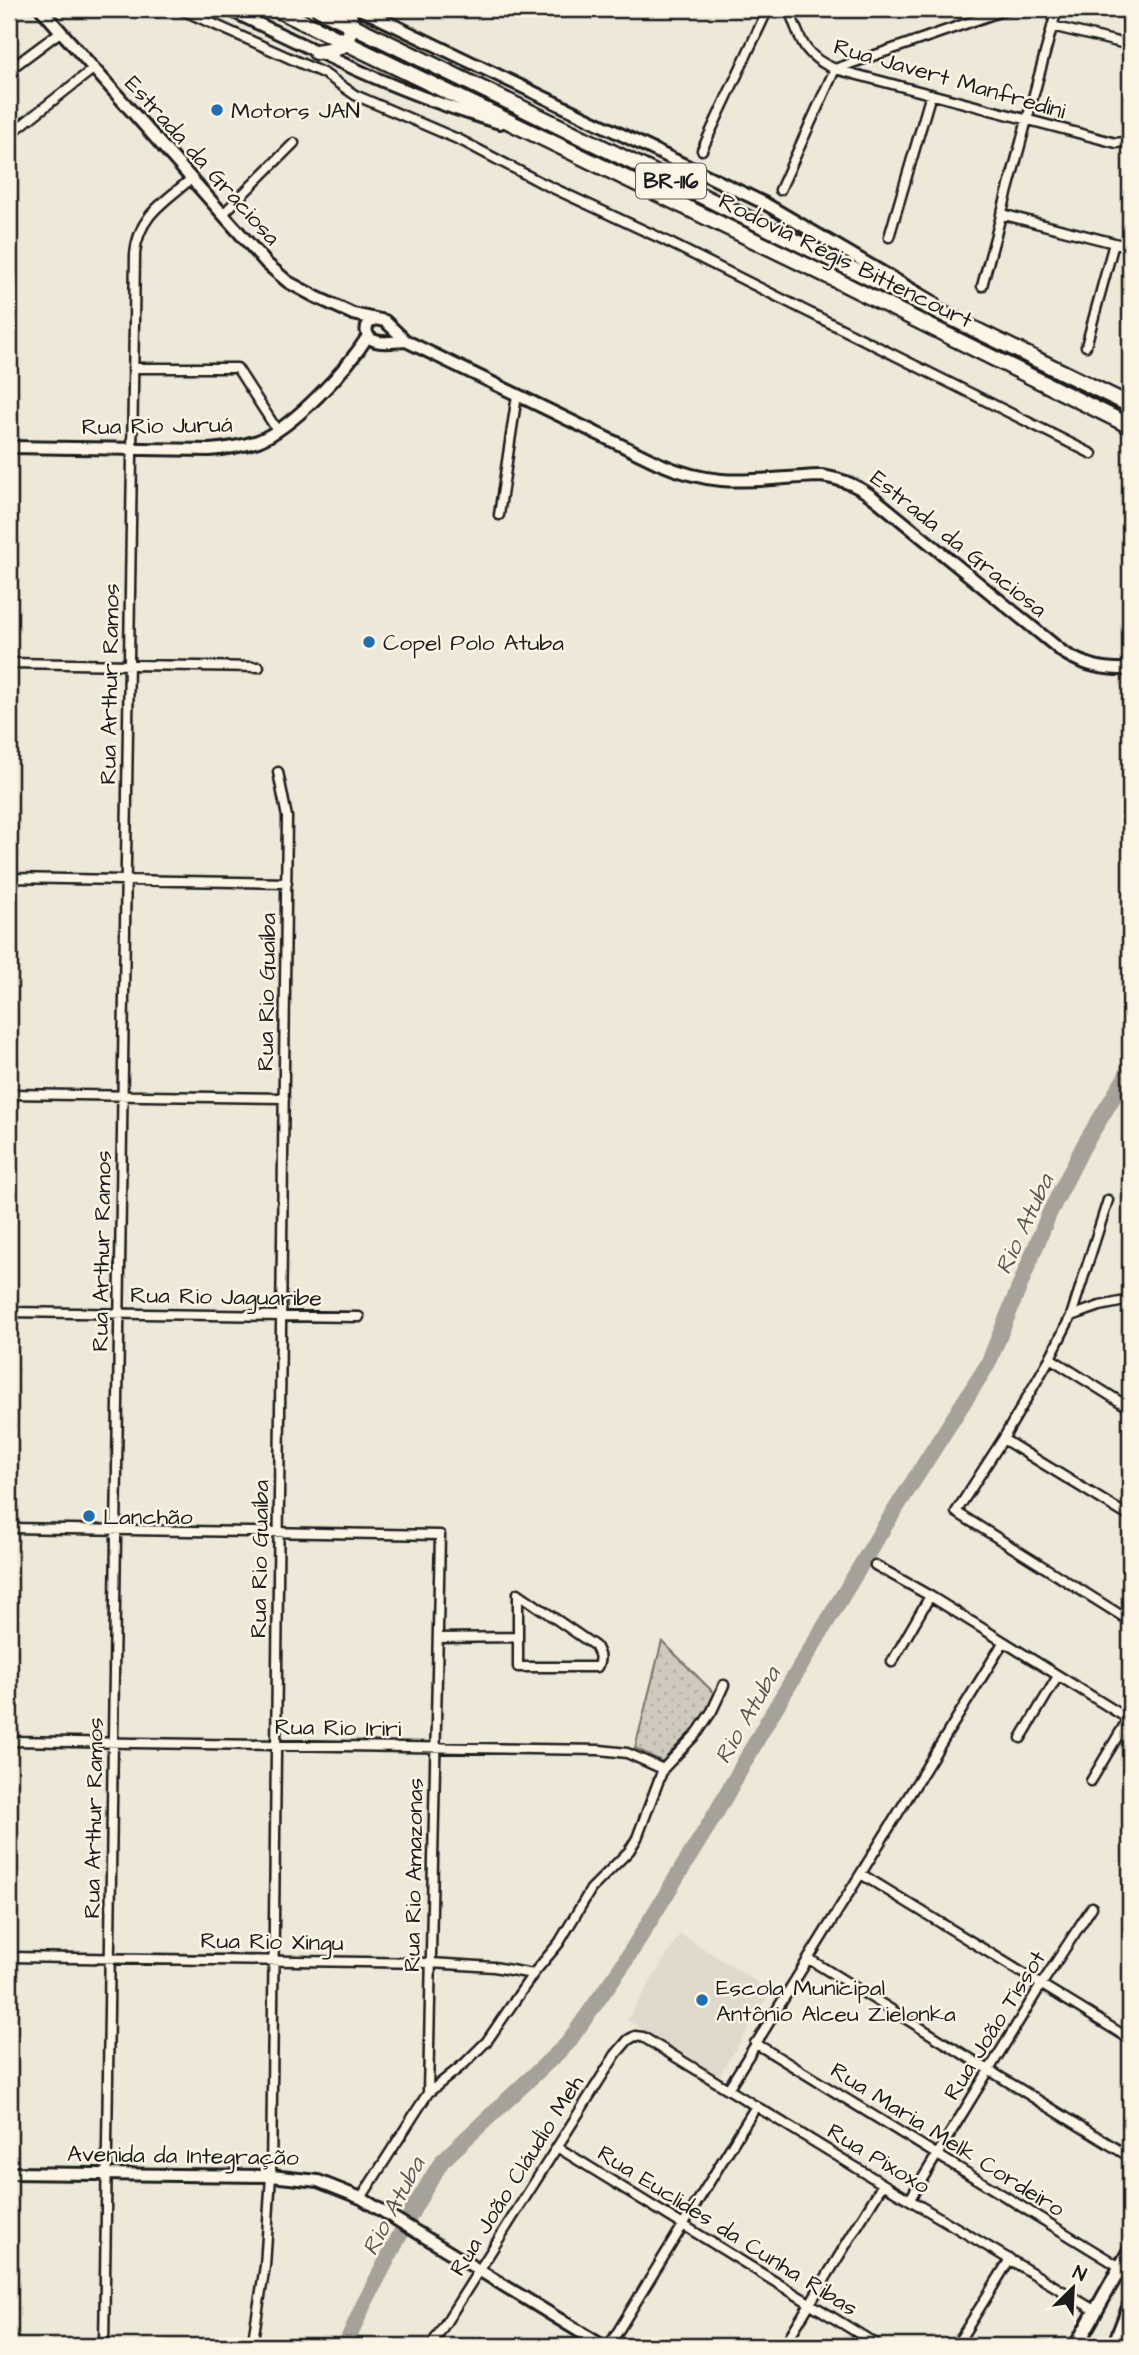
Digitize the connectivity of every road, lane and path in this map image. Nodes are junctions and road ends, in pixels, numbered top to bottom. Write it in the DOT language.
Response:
graph roads {
  1 [pos="41,9"];
  2 [pos="180,9"];
  3 [pos="228,9"];
  4 [pos="276,9"];
  5 [pos="319,9"];
  6 [pos="347,9"];
  7 [pos="360,9"];
  8 [pos="768,9"];
  9 [pos="789,9"];
  10 [pos="1008,9"];
  11 [pos="1057,9"];
  12 [pos="352,25"];
  13 [pos="1052,26"];
  14 [pos="60,32"];
  15 [pos="345,44"];
  16 [pos="1130,45"];
  17 [pos="316,52"];
  18 [pos="93,69"];
  19 [pos="835,69"];
  20 [pos="9,70"];
  21 [pos="931,94"];
  22 [pos="1027,120"];
  23 [pos="534,132"];
  24 [pos="9,135"];
  25 [pos="1130,141"];
  26 [pos="294,144"];
  27 [pos="702,150"];
  28 [pos="191,179"];
  29 [pos="780,190"];
  30 [pos="223,214"];
  31 [pos="1001,214"];
  32 [pos="888,237"];
  33 [pos="1114,243"];
  34 [pos="1130,247"];
  35 [pos="982,286"];
  36 [pos="354,314"];
  37 [pos="375,318"];
  38 [pos="389,325"];
  39 [pos="989,336"];
  40 [pos="373,338"];
  41 [pos="406,341"];
  42 [pos="1086,346"];
  43 [pos="133,368"];
  44 [pos="517,395"];
  45 [pos="1130,405"];
  46 [pos="1130,426"];
  47 [pos="277,429"];
  48 [pos="9,447"];
  49 [pos="132,449"];
  50 [pos="1092,454"];
  51 [pos="499,514"];
  52 [pos="9,663"];
  53 [pos="129,665"];
  54 [pos="259,667"];
  55 [pos="1130,669"];
  56 [pos="278,772"];
  57 [pos="9,878"];
  58 [pos="126,880"];
  59 [pos="287,883"];
  60 [pos="9,1094"];
  61 [pos="122,1096"];
  62 [pos="284,1098"];
  63 [pos="1108,1200"];
  64 [pos="1130,1300"];
  65 [pos="9,1312"];
  66 [pos="119,1314"];
  67 [pos="281,1316"];
  68 [pos="1071,1316"];
  69 [pos="359,1317"];
  70 [pos="1050,1358"];
  71 [pos="1130,1408"];
  72 [pos="1003,1439"];
  73 [pos="1130,1517"];
  74 [pos="9,1528"];
  75 [pos="116,1530"];
  76 [pos="279,1532"];
  77 [pos="874,1564"];
  78 [pos="930,1596"];
  79 [pos="1130,1621"];
  80 [pos="518,1637"];
  81 [pos="438,1638"];
  82 [pos="1003,1643"];
  83 [pos="892,1662"];
  84 [pos="1058,1676"];
  85 [pos="724,1685"];
  86 [pos="1129,1720"];
  87 [pos="1021,1738"];
  88 [pos="9,1741"];
  89 [pos="113,1743"];
  90 [pos="276,1745"];
  91 [pos="435,1747"];
  92 [pos="663,1769"];
  93 [pos="1091,1781"];
  94 [pos="861,1874"];
  95 [pos="1092,1907"];
  96 [pos="9,1957"];
  97 [pos="110,1959"];
  98 [pos="809,1959"];
  99 [pos="274,1961"];
  100 [pos="431,1963"];
  101 [pos="533,1974"];
  102 [pos="1041,1985"];
  103 [pos="643,2037"];
  104 [pos="1130,2039"];
  105 [pos="755,2043"];
  106 [pos="989,2069"];
  107 [pos="728,2089"];
  108 [pos="428,2093"];
  109 [pos="757,2106"];
  110 [pos="557,2147"];
  111 [pos="936,2154"];
  112 [pos="1130,2157"];
  113 [pos="9,2173"];
  114 [pos="107,2174"];
  115 [pos="271,2176"];
  116 [pos="883,2184"];
  117 [pos="361,2198"];
  118 [pos="910,2199"];
  119 [pos="683,2226"];
  120 [pos="1130,2250"];
  121 [pos="1010,2259"];
  122 [pos="1120,2267"];
  123 [pos="479,2269"];
  124 [pos="811,2304"];
  125 [pos="1130,2305"];
  126 [pos="1096,2311"];
  127 [pos="1125,2335"];
  128 [pos="104,2346"];
  129 [pos="252,2346"];
  130 [pos="431,2346"];
  131 [pos="603,2346"];
  132 [pos="610,2346"];
  133 [pos="784,2346"];
  134 [pos="879,2346"];
  135 [pos="956,2346"];
  136 [pos="1076,2346"];
  137 [pos="1114,2346"];
  1 -- 14 [label="main road, Estrada da Graciosa"];
  2 -- 50 [label="street"];
  3 -- 17 [label="main road"];
  4 -- 15 [label="highway, Rodovia Régis Bittencourt / BR-116"];
  5 -- 12 [label="highway, Rodovia Régis Bittencourt / BR-116"];
  6 -- 12 [label="highway"];
  7 -- 39 [label="main road"];
  8 -- 27 [label="street"];
  9 -- 19 [label="street, Rua Javert Manfredini"];
  10 -- 19 [label="street"];
  11 -- 13 [label="street"];
  12 -- 15 [label="highway"];
  12 -- 39 [label="highway, Rodovia Régis Bittencourt / BR-116"];
  13 -- 16 [label="street"];
  13 -- 22 [label="street"];
  14 -- 18 [label="main road, Estrada da Graciosa"];
  14 -- 20 [label="street"];
  15 -- 17 [label="highway"];
  15 -- 23 [label="highway, Rodovia Régis Bittencourt / BR-116"];
  17 -- 23 [label="main road"];
  18 -- 24 [label="street"];
  18 -- 28 [label="main road, Estrada da Graciosa"];
  19 -- 21 [label="street, Rua Javert Manfredini"];
  19 -- 29 [label="street"];
  21 -- 22 [label="street, Rua Javert Manfredini"];
  21 -- 32 [label="street"];
  22 -- 25 [label="street, Rua Javert Manfredini"];
  22 -- 31 [label="street"];
  23 -- 46 [label="highway, Rodovia Régis Bittencourt / BR-116"];
  26 -- 30 [label="street"];
  28 -- 30 [label="main road, Estrada da Graciosa"];
  28 -- 43 [label="street, Rua Arthur Ramos"];
  30 -- 36 [label="main road, Estrada da Graciosa"];
  31 -- 33 [label="street"];
  31 -- 35 [label="street"];
  33 -- 34 [label="street"];
  33 -- 42 [label="street"];
  36 -- 37 [label="main road, Estrada da Graciosa"];
  36 -- 40 [label="main road, Estrada da Graciosa"];
  37 -- 38 [label="main road"];
  37 -- 40 [label="main road"];
  38 -- 40 [label="main road"];
  38 -- 41 [label="main road, Estrada da Graciosa"];
  39 -- 45 [label="highway, Rodovia Régis Bittencourt / BR-116"];
  40 -- 41 [label="main road, Estrada da Graciosa"];
  40 -- 47 [label="main road, Rua Rio Juruá"];
  41 -- 44 [label="main road, Estrada da Graciosa"];
  43 -- 47 [label="street"];
  43 -- 49 [label="street, Rua Arthur Ramos"];
  44 -- 51 [label="street"];
  44 -- 55 [label="main road, Estrada da Graciosa"];
  47 -- 49 [label="main road, Rua Rio Juruá"];
  48 -- 49 [label="main road, Rua Rio Juruá"];
  49 -- 53 [label="street, Rua Arthur Ramos"];
  52 -- 53 [label="street"];
  53 -- 54 [label="street"];
  53 -- 58 [label="street, Rua Arthur Ramos"];
  56 -- 59 [label="street, Rua Rio Guaíba"];
  57 -- 58 [label="street"];
  58 -- 59 [label="street"];
  58 -- 61 [label="street, Rua Arthur Ramos"];
  59 -- 62 [label="street, Rua Rio Guaíba"];
  60 -- 61 [label="street"];
  61 -- 62 [label="street"];
  61 -- 66 [label="street, Rua Arthur Ramos"];
  62 -- 67 [label="street, Rua Rio Guaíba"];
  63 -- 68 [label="street"];
  64 -- 68 [label="street"];
  65 -- 66 [label="street, Rua Rio Jaguaribe"];
  66 -- 67 [label="street, Rua Rio Jaguaribe"];
  66 -- 75 [label="street, Rua Arthur Ramos"];
  67 -- 69 [label="street, Rua Rio Jaguaribe"];
  67 -- 76 [label="street, Rua Rio Guaíba"];
  68 -- 70 [label="street"];
  70 -- 71 [label="street"];
  70 -- 72 [label="street"];
  72 -- 73 [label="street"];
  72 -- 79 [label="street"];
  74 -- 75 [label="street"];
  75 -- 76 [label="street"];
  75 -- 89 [label="street, Rua Arthur Ramos"];
  76 -- 81 [label="street, Rua Rio Amazonas"];
  76 -- 90 [label="street, Rua Rio Guaíba"];
  77 -- 78 [label="street"];
  78 -- 82 [label="street"];
  78 -- 83 [label="street"];
  80 -- 80 [label="street"];
  80 -- 81 [label="street"];
  81 -- 91 [label="street, Rua Rio Amazonas"];
  82 -- 84 [label="street"];
  82 -- 94 [label="street"];
  84 -- 86 [label="street"];
  84 -- 87 [label="street"];
  85 -- 92 [label="street"];
  86 -- 93 [label="street"];
  88 -- 89 [label="street, Rua Rio Iriri"];
  89 -- 90 [label="street, Rua Rio Iriri"];
  89 -- 97 [label="street, Rua Arthur Ramos"];
  90 -- 91 [label="street, Rua Rio Iriri"];
  90 -- 99 [label="street, Rua Rio Guaíba"];
  91 -- 92 [label="street, Rua Rio Iriri"];
  91 -- 100 [label="street, Rua Rio Amazonas"];
  92 -- 101 [label="street"];
  94 -- 98 [label="street"];
  94 -- 102 [label="street"];
  95 -- 102 [label="street, Rua João Tissot"];
  96 -- 97 [label="street, Rua Rio Xingu"];
  97 -- 99 [label="street, Rua Rio Xingu"];
  97 -- 114 [label="street, Rua Arthur Ramos"];
  98 -- 105 [label="street"];
  98 -- 106 [label="street"];
  99 -- 100 [label="street, Rua Rio Xingu"];
  99 -- 115 [label="street, Rua Rio Guaíba"];
  100 -- 101 [label="street, Rua Rio Xingu"];
  100 -- 108 [label="street, Rua Rio Amazonas"];
  101 -- 108 [label="street"];
  102 -- 104 [label="street"];
  102 -- 106 [label="street, Rua João Tissot"];
  103 -- 107 [label="street, Rua Pixoxo"];
  103 -- 110 [label="street, Rua João Cláudio Meh"];
  105 -- 107 [label="street"];
  105 -- 111 [label="street, Rua Maria Melk Cordeiro"];
  106 -- 111 [label="street, Rua João Tissot"];
  106 -- 112 [label="street"];
  107 -- 109 [label="street, Rua Pixoxo"];
  108 -- 117 [label="street"];
  109 -- 116 [label="street, Rua Pixoxo"];
  109 -- 119 [label="street"];
  110 -- 119 [label="street, Rua Euclides da Cunha Ribas"];
  110 -- 123 [label="street, Rua João Cláudio Meh"];
  111 -- 118 [label="street, Rua João Tissot"];
  111 -- 122 [label="street, Rua Maria Melk Cordeiro"];
  113 -- 114 [label="main road, Avenida da Integração"];
  114 -- 115 [label="main road, Avenida da Integração"];
  114 -- 128 [label="street, Rua Arthur Ramos"];
  115 -- 117 [label="main road, Avenida da Integração"];
  115 -- 129 [label="street, Rua Rio Guaíba"];
  116 -- 118 [label="street, Rua Pixoxo"];
  116 -- 124 [label="street"];
  117 -- 123 [label="main road, Avenida da Integração"];
  118 -- 121 [label="street, Rua Pixoxo"];
  119 -- 124 [label="street, Rua Euclides da Cunha Ribas"];
  119 -- 132 [label="street"];
  120 -- 122 [label="main road"];
  121 -- 126 [label="street, Rua Pixoxo"];
  121 -- 135 [label="street"];
  122 -- 126 [label="main road"];
  123 -- 130 [label="street, Rua João Cláudio Meh"];
  123 -- 131 [label="main road, Avenida da Integração"];
  124 -- 133 [label="street"];
  124 -- 134 [label="street, Rua Euclides da Cunha Ribas"];
  125 -- 127 [label="main road"];
  126 -- 136 [label="main road"];
  127 -- 137 [label="main road"];
}
